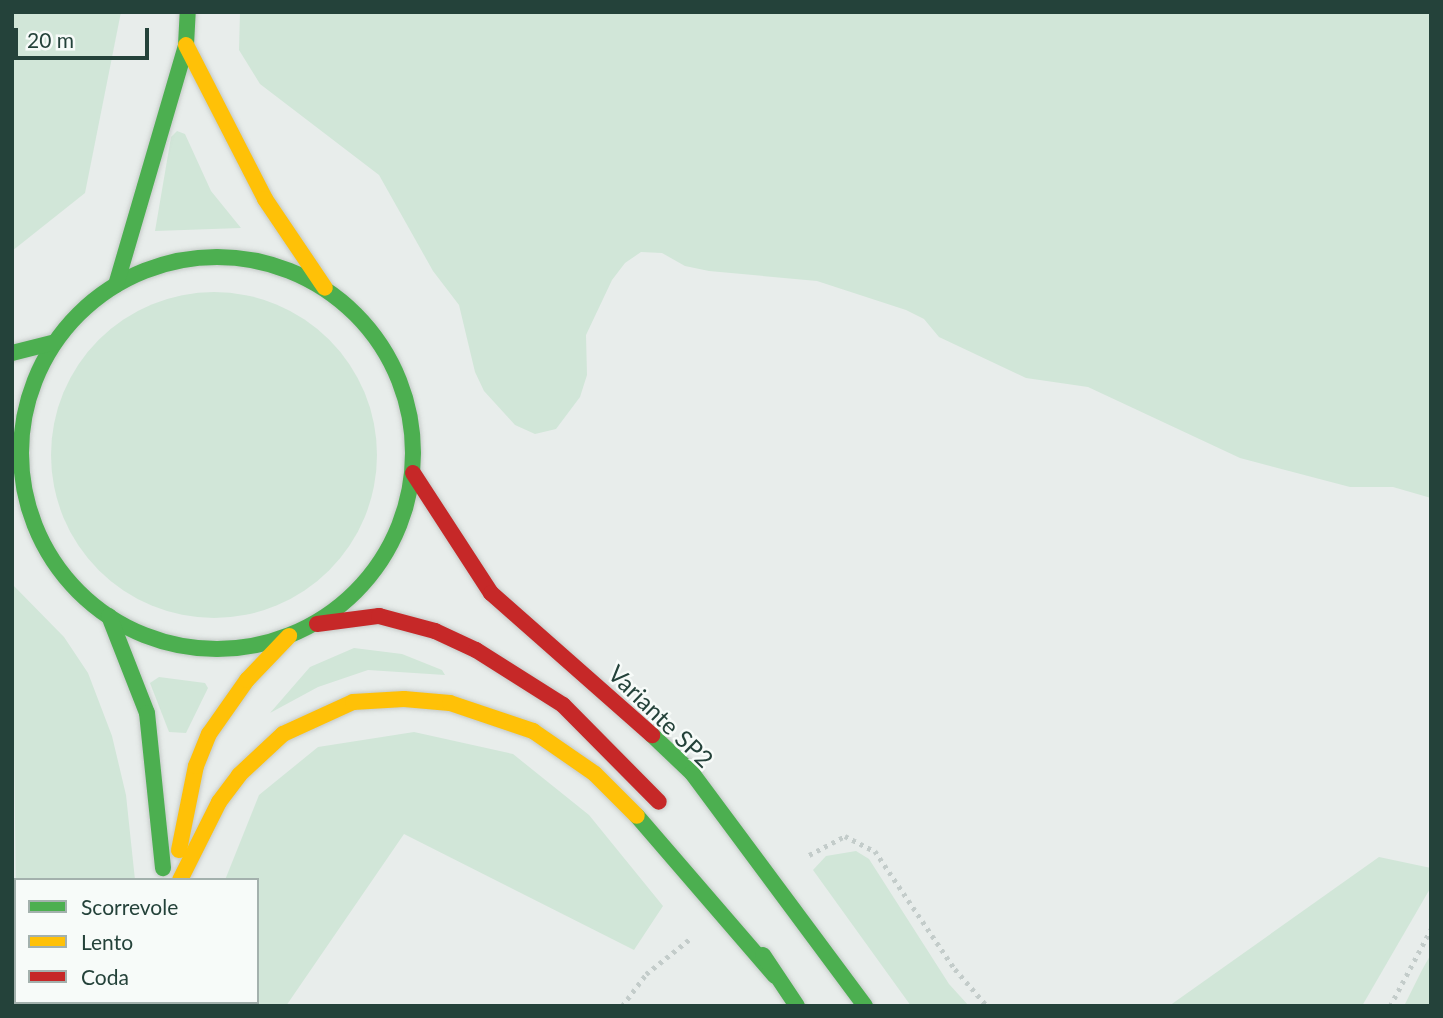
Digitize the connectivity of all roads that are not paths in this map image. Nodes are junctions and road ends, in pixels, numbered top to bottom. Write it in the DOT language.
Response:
graph roads {
  1 [pos="188,12"];
  2 [pos="186,45"];
  3 [pos="116,285"];
  4 [pos="326,290"];
  5 [pos="55,342"];
  6 [pos="12,353"];
  7 [pos="413,473"];
  8 [pos="12,523"];
  9 [pos="41,542"];
  10 [pos="109,616"];
  11 [pos="313,625"];
  12 [pos="289,636"];
  13 [pos="670,813"];
  14 [pos="164,878"];
  15 [pos="173,878"];
  16 [pos="181,878"];
  17 [pos="721,886"];
  18 [pos="775,976"];
  19 [pos="797,1006"];
  20 [pos="865,1006"];
  1 -- 2 [label="main road"];
  2 -- 3 [label="main road"];
  2 -- 4 [label="main road"];
  3 -- 4 [label="main road"];
  3 -- 5 [label="main road"];
  4 -- 7 [label="main road"];
  5 -- 6 [label="main road"];
  5 -- 9 [label="main road"];
  7 -- 11 [label="main road"];
  7 -- 20 [label="main road, Variante SP2"];
  8 -- 9 [label="main road"];
  9 -- 10 [label="main road"];
  10 -- 12 [label="main road"];
  10 -- 14 [label="main road"];
  11 -- 12 [label="main road"];
  11 -- 13 [label="main road"];
  12 -- 15 [label="main road"];
  16 -- 18 [label="main road"];
  17 -- 18 [label="main road"];
  18 -- 19 [label="main road"];
}
